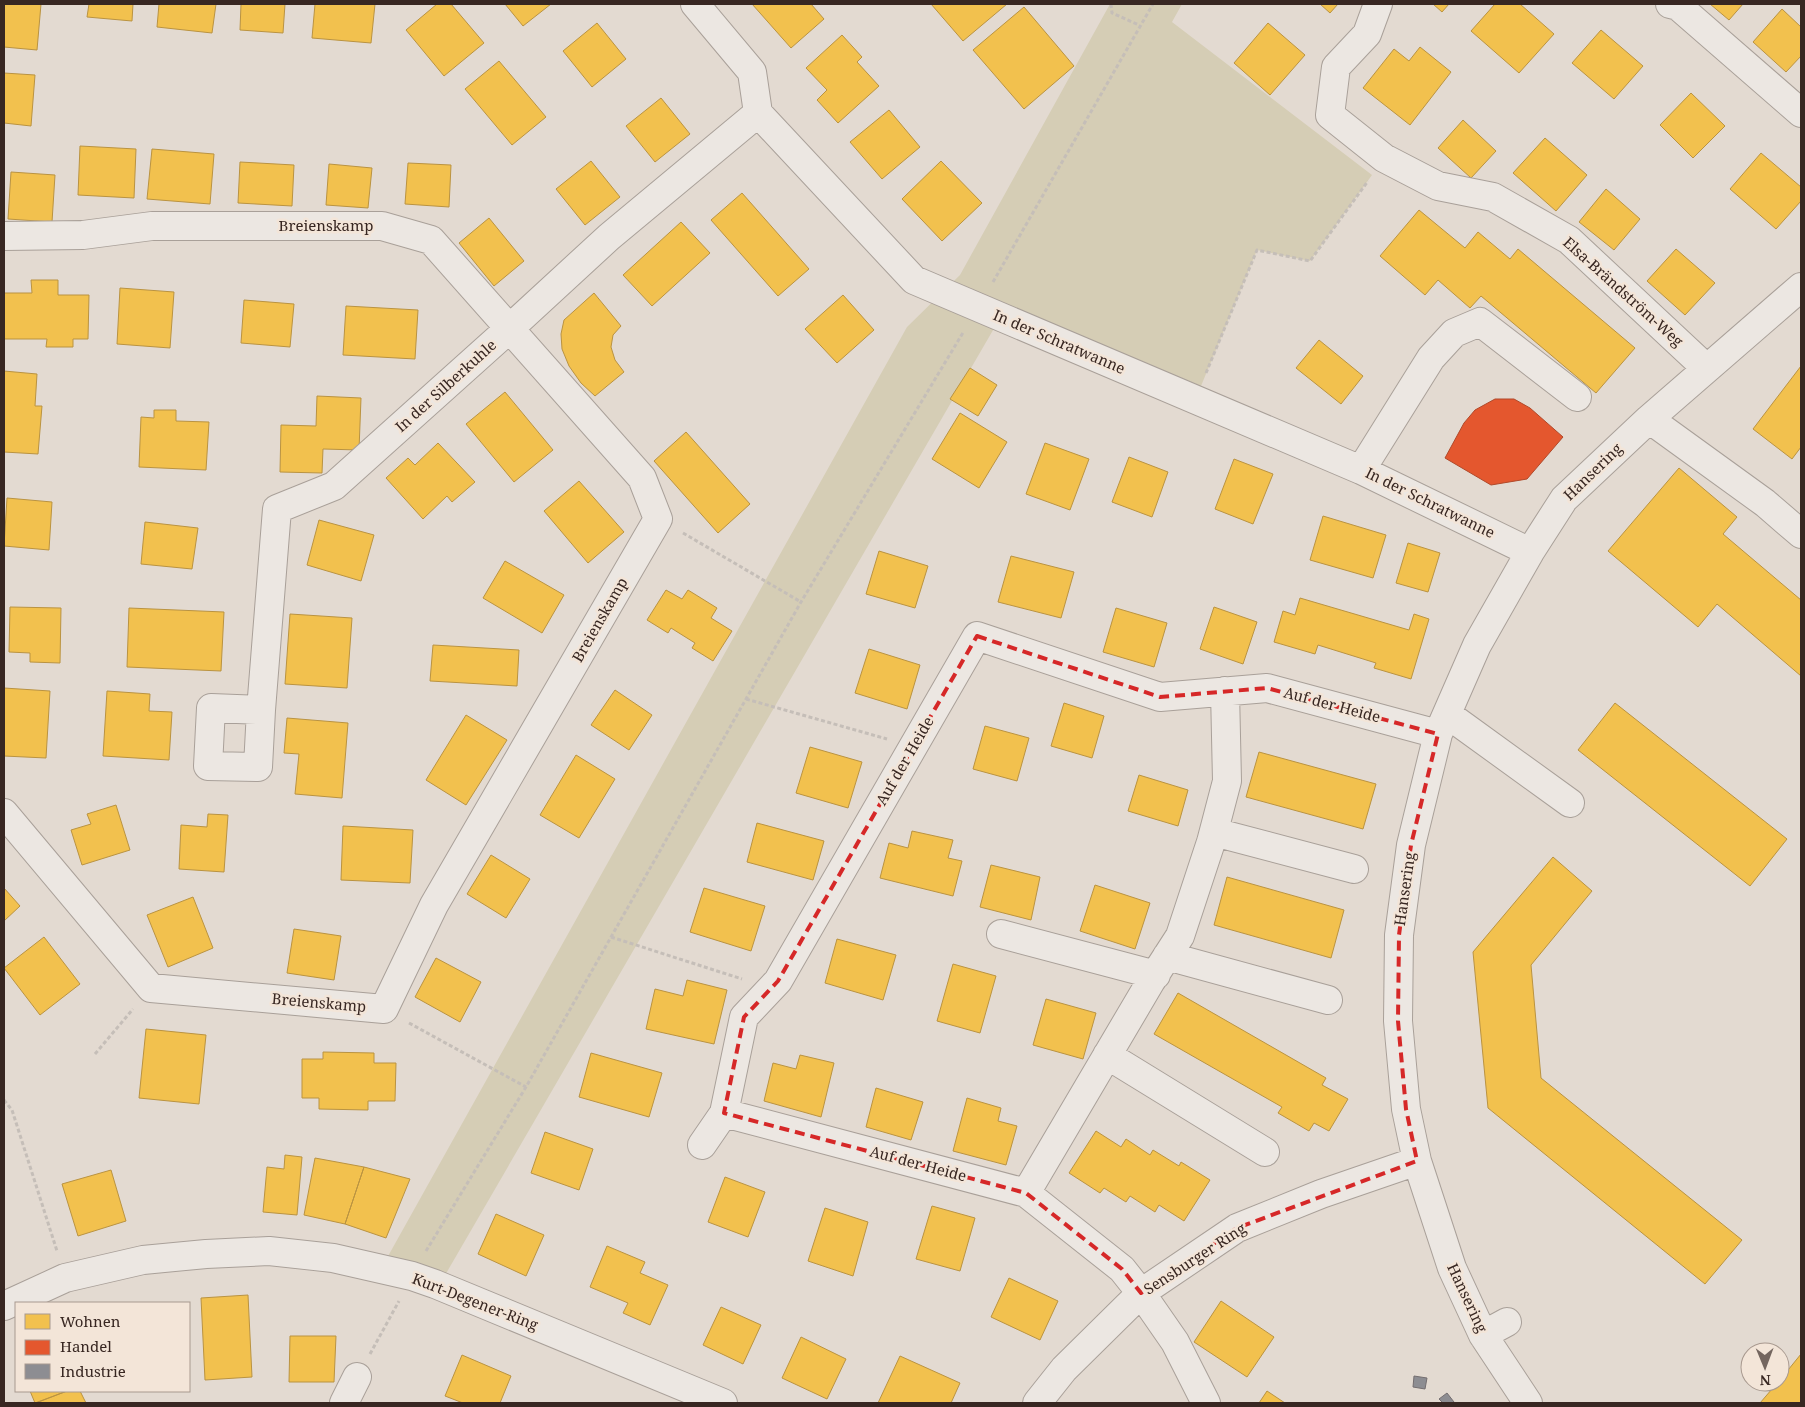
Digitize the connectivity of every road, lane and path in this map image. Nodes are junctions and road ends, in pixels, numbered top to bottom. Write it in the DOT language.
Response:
graph roads {
  1 [pos="695,4"];
  2 [pos="1111,4"];
  3 [pos="1152,4"];
  4 [pos="1378,4"];
  5 [pos="1670,4"];
  6 [pos="1140,25"];
  7 [pos="758,113"];
  8 [pos="1801,113"];
  9 [pos="1384,158"];
  10 [pos="4,236"];
  11 [pos="1801,287"];
  12 [pos="978,307"];
  13 [pos="509,329"];
  14 [pos="1706,368"];
  15 [pos="1577,397"];
  16 [pos="1195,401"];
  17 [pos="1649,419"];
  18 [pos="1361,470"];
  19 [pos="658,519"];
  20 [pos="1801,534"];
  21 [pos="1530,552"];
  22 [pos="801,602"];
  23 [pos="1225,691"];
  24 [pos="746,699"];
  25 [pos="261,710"];
  26 [pos="1443,724"];
  27 [pos="914,746"];
  28 [pos="1570,803"];
  29 [pos="4,812"];
  30 [pos="1214,832"];
  31 [pos="1354,868"];
  32 [pos="1001,934"];
  33 [pos="611,937"];
  34 [pos="1162,965"];
  35 [pos="150,988"];
  36 [pos="771,988"];
  37 [pos="1328,1000"];
  38 [pos="384,1009"];
  39 [pos="95,1054"];
  40 [pos="1107,1055"];
  41 [pos="526,1088"];
  42 [pos="4,1100"];
  43 [pos="724,1113"];
  44 [pos="702,1145"];
  45 [pos="1265,1152"];
  46 [pos="1417,1161"];
  47 [pos="1026,1193"];
  48 [pos="412,1276"];
  49 [pos="65,1278"];
  50 [pos="1141,1294"];
  51 [pos="4,1306"];
  52 [pos="1507,1322"];
  53 [pos="1483,1335"];
  54 [pos="357,1377"];
  55 [pos="710,1401"];
  56 [pos="344,1403"];
  57 [pos="1037,1403"];
  58 [pos="1206,1403"];
  59 [pos="1528,1403"];
  1 -- 7 [label="street"];
  2 -- 6 [label="path"];
  3 -- 6 [label="path"];
  4 -- 9 [label="street, Elsa-Brändström-Weg"];
  5 -- 8 [label="street"];
  6 -- 12 [label="path"];
  7 -- 12 [label="street, In der Schratwanne"];
  7 -- 13 [label="street, In der Silberkuhle"];
  9 -- 14 [label="street, Elsa-Brändström-Weg"];
  9 -- 16 [label="path"];
  10 -- 13 [label="street, Breienskamp"];
  11 -- 14 [label="street, Hansering"];
  12 -- 16 [label="street, In der Schratwanne"];
  12 -- 22 [label="path"];
  13 -- 19 [label="street, Breienskamp"];
  13 -- 25 [label="street, In der Silberkuhle"];
  14 -- 17 [label="street, Hansering"];
  15 -- 18 [label="street"];
  16 -- 18 [label="street, In der Schratwanne"];
  17 -- 20 [label="street"];
  17 -- 21 [label="street, Hansering"];
  18 -- 21 [label="street, In der Schratwanne"];
  19 -- 22 [label="path"];
  19 -- 38 [label="street, Breienskamp"];
  21 -- 26 [label="street, Hansering"];
  22 -- 24 [label="path"];
  23 -- 26 [label="street, Auf der Heide"];
  23 -- 27 [label="street, Auf der Heide"];
  23 -- 30 [label="street"];
  24 -- 27 [label="path"];
  24 -- 33 [label="path"];
  26 -- 28 [label="street"];
  26 -- 46 [label="street, Hansering"];
  27 -- 36 [label="street, Auf der Heide"];
  29 -- 35 [label="street"];
  30 -- 31 [label="street"];
  30 -- 34 [label="street"];
  32 -- 34 [label="street"];
  33 -- 36 [label="path"];
  33 -- 41 [label="path"];
  34 -- 37 [label="street"];
  34 -- 40 [label="street"];
  35 -- 38 [label="street, Breienskamp"];
  35 -- 39 [label="path"];
  36 -- 43 [label="street, Auf der Heide"];
  38 -- 41 [label="path"];
  40 -- 45 [label="street"];
  40 -- 47 [label="street"];
  41 -- 48 [label="path"];
  42 -- 49 [label="path"];
  43 -- 44 [label="street, Auf der Heide"];
  43 -- 47 [label="street, Auf der Heide"];
  46 -- 50 [label="street, Sensburger Ring"];
  46 -- 53 [label="street, Hansering"];
  47 -- 50 [label="street, Auf der Heide"];
  48 -- 49 [label="street, Kurt-Degener-Ring"];
  48 -- 54 [label="path"];
  48 -- 55 [label="street, Kurt-Degener-Ring"];
  49 -- 51 [label="street, Kurt-Degener-Ring"];
  50 -- 57 [label="street, Sensburger Ring"];
  50 -- 58 [label="street, Auf der Heide"];
  52 -- 53 [label="street"];
  53 -- 59 [label="street, Hansering"];
  54 -- 56 [label="street"];
}
